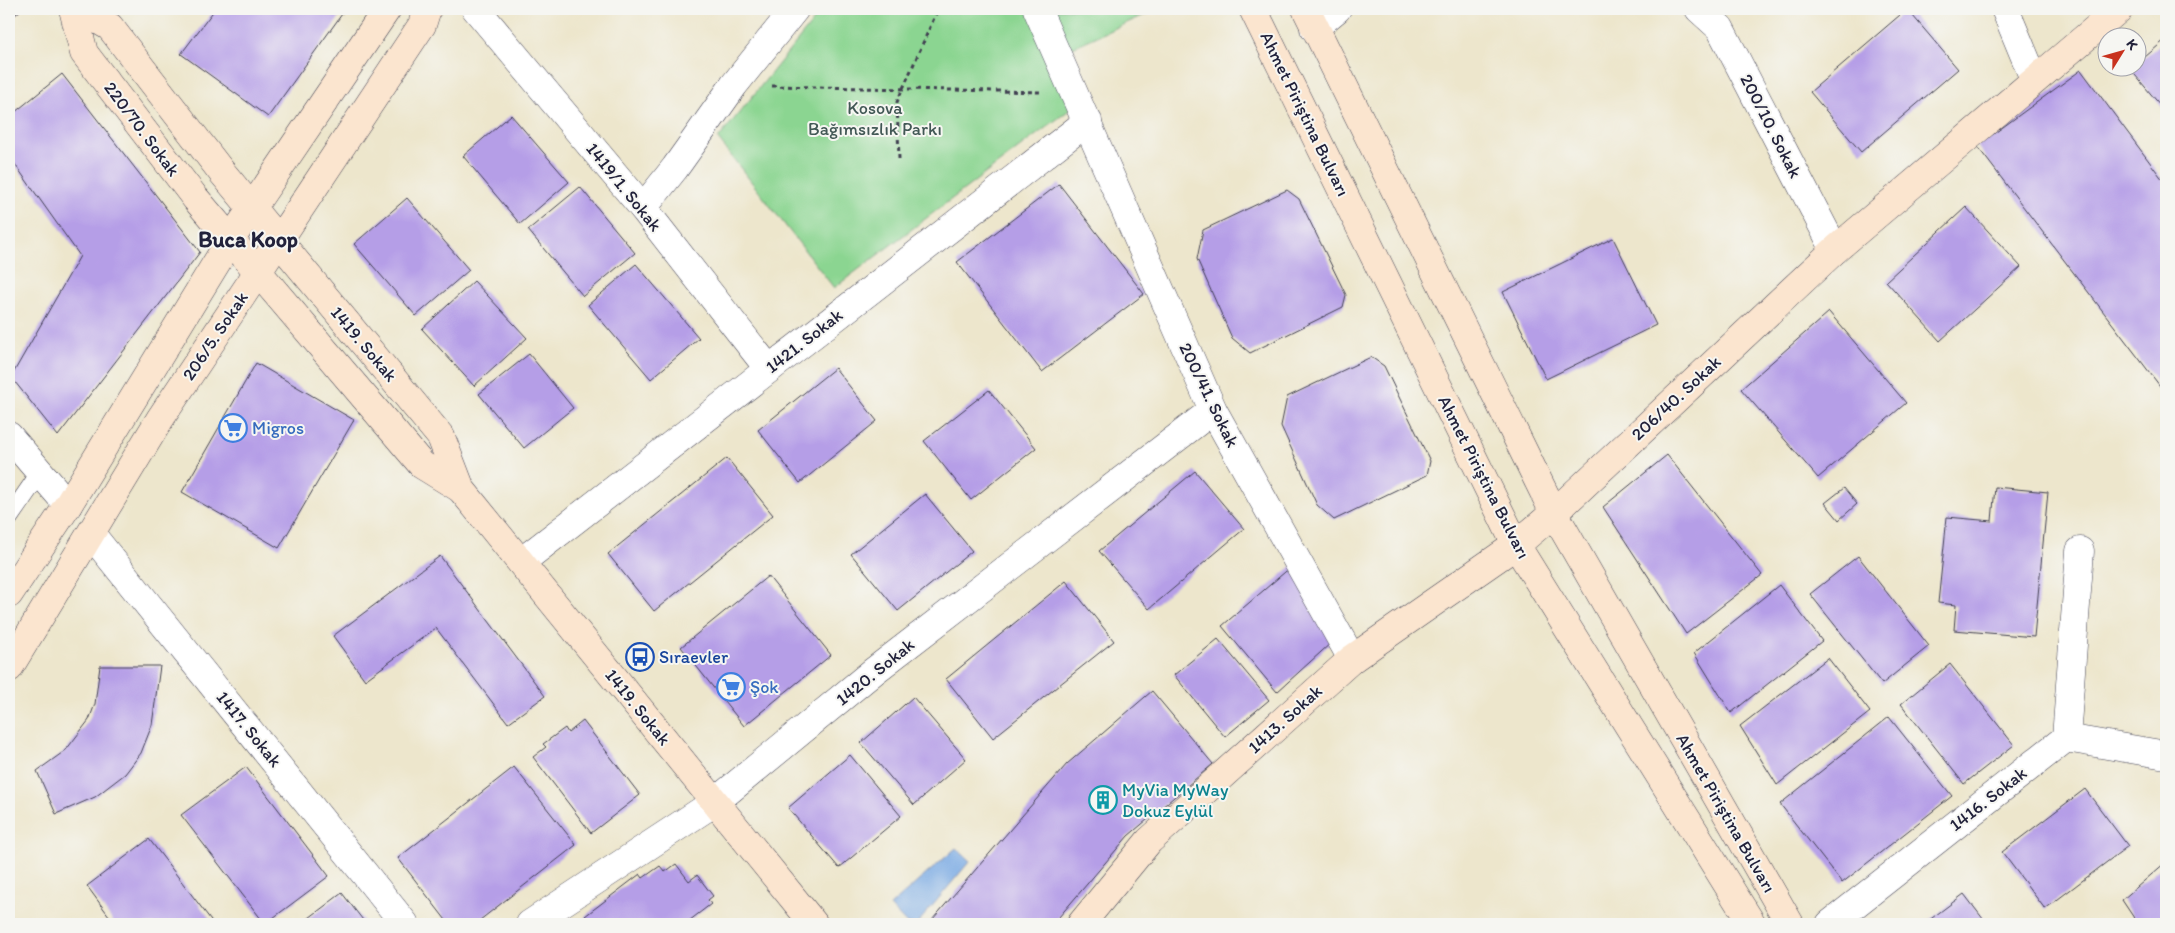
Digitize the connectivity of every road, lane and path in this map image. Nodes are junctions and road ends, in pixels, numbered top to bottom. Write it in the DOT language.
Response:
graph roads {
  1 [pos="73,9"];
  2 [pos="80,9"];
  3 [pos="387,9"];
  4 [pos="427,9"];
  5 [pos="476,9"];
  6 [pos="795,9"];
  7 [pos="938,9"];
  8 [pos="1037,9"];
  9 [pos="1253,9"];
  10 [pos="1337,9"];
  11 [pos="1699,9"];
  12 [pos="2004,9"];
  13 [pos="2119,9"];
  14 [pos="1310,18"];
  15 [pos="2034,79"];
  16 [pos="734,85"];
  17 [pos="903,88"];
  18 [pos="1075,93"];
  19 [pos="1088,121"];
  20 [pos="899,159"];
  21 [pos="252,208"];
  22 [pos="643,208"];
  23 [pos="231,239"];
  24 [pos="279,240"];
  25 [pos="1835,250"];
  26 [pos="258,271"];
  27 [pos="768,368"];
  28 [pos="1213,410"];
  29 [pos="9,436"];
  30 [pos="40,473"];
  31 [pos="461,489"];
  32 [pos="68,505"];
  33 [pos="1554,513"];
  34 [pos="9,518"];
  35 [pos="92,535"];
  36 [pos="1516,545"];
  37 [pos="2080,551"];
  38 [pos="521,562"];
  39 [pos="9,594"];
  40 [pos="1352,659"];
  41 [pos="9,668"];
  42 [pos="2066,738"];
  43 [pos="2166,755"];
  44 [pos="715,802"];
  45 [pos="405,924"];
  46 [pos="530,924"];
  47 [pos="814,924"];
  48 [pos="1081,924"];
  49 [pos="1752,924"];
  50 [pos="1790,924"];
  51 [pos="1830,924"];
  1 -- 23 [label="main road, 220/70. Sokak"];
  2 -- 21 [label="main road, 220/70. Sokak"];
  3 -- 21 [label="main road, 206/5. Sokak"];
  4 -- 24 [label="main road, 206/5. Sokak"];
  5 -- 22 [label="street, 1419/1. Sokak"];
  6 -- 16 [label="street"];
  7 -- 17 [label="path"];
  8 -- 18 [label="street, 200/41. Sokak"];
  9 -- 36 [label="main road, Ahmet Piriştina Bulvarı"];
  10 -- 14 [label="street"];
  11 -- 25 [label="street, 200/10. Sokak"];
  12 -- 15 [label="street"];
  13 -- 15 [label="main road"];
  14 -- 33 [label="main road, Ahmet Piriştina Bulvarı"];
  15 -- 25 [label="main road, 206/40. Sokak"];
  16 -- 17 [label="path"];
  16 -- 22 [label="street"];
  17 -- 18 [label="path"];
  17 -- 20 [label="path"];
  18 -- 19 [label="street, 200/41. Sokak"];
  19 -- 27 [label="street, 1421. Sokak"];
  19 -- 28 [label="street, 200/41. Sokak"];
  21 -- 23 [label="main road, 206/5. Sokak"];
  21 -- 24 [label="main road, 1419. Sokak"];
  22 -- 27 [label="street, 1419/1. Sokak"];
  23 -- 26 [label="main road, 1419. Sokak"];
  23 -- 32 [label="main road, 206/5. Sokak"];
  24 -- 26 [label="main road, 206/5. Sokak"];
  24 -- 31 [label="main road, 1419. Sokak"];
  25 -- 33 [label="main road, 206/40. Sokak"];
  26 -- 31 [label="main road, 1419. Sokak"];
  26 -- 35 [label="main road, 206/5. Sokak"];
  27 -- 38 [label="street, 1421. Sokak"];
  28 -- 40 [label="street, 200/41. Sokak"];
  28 -- 44 [label="street, 1420. Sokak"];
  29 -- 30 [label="street"];
  30 -- 32 [label="street"];
  30 -- 34 [label="lane"];
  31 -- 38 [label="main road, 1419. Sokak"];
  32 -- 39 [label="main road, 206/5. Sokak"];
  33 -- 36 [label="main road, 206/40. Sokak"];
  33 -- 50 [label="main road, Ahmet Piriştina Bulvarı"];
  35 -- 41 [label="main road, 206/5. Sokak"];
  35 -- 45 [label="street, 1417. Sokak"];
  36 -- 40 [label="main road, 1413. Sokak"];
  36 -- 49 [label="main road, Ahmet Piriştina Bulvarı"];
  37 -- 42 [label="street"];
  38 -- 44 [label="main road, 1419. Sokak"];
  40 -- 48 [label="main road, 1413. Sokak"];
  42 -- 43 [label="street"];
  42 -- 51 [label="street, 1416. Sokak"];
  44 -- 46 [label="street, 1420. Sokak"];
  44 -- 47 [label="main road, 1419. Sokak"];
}
